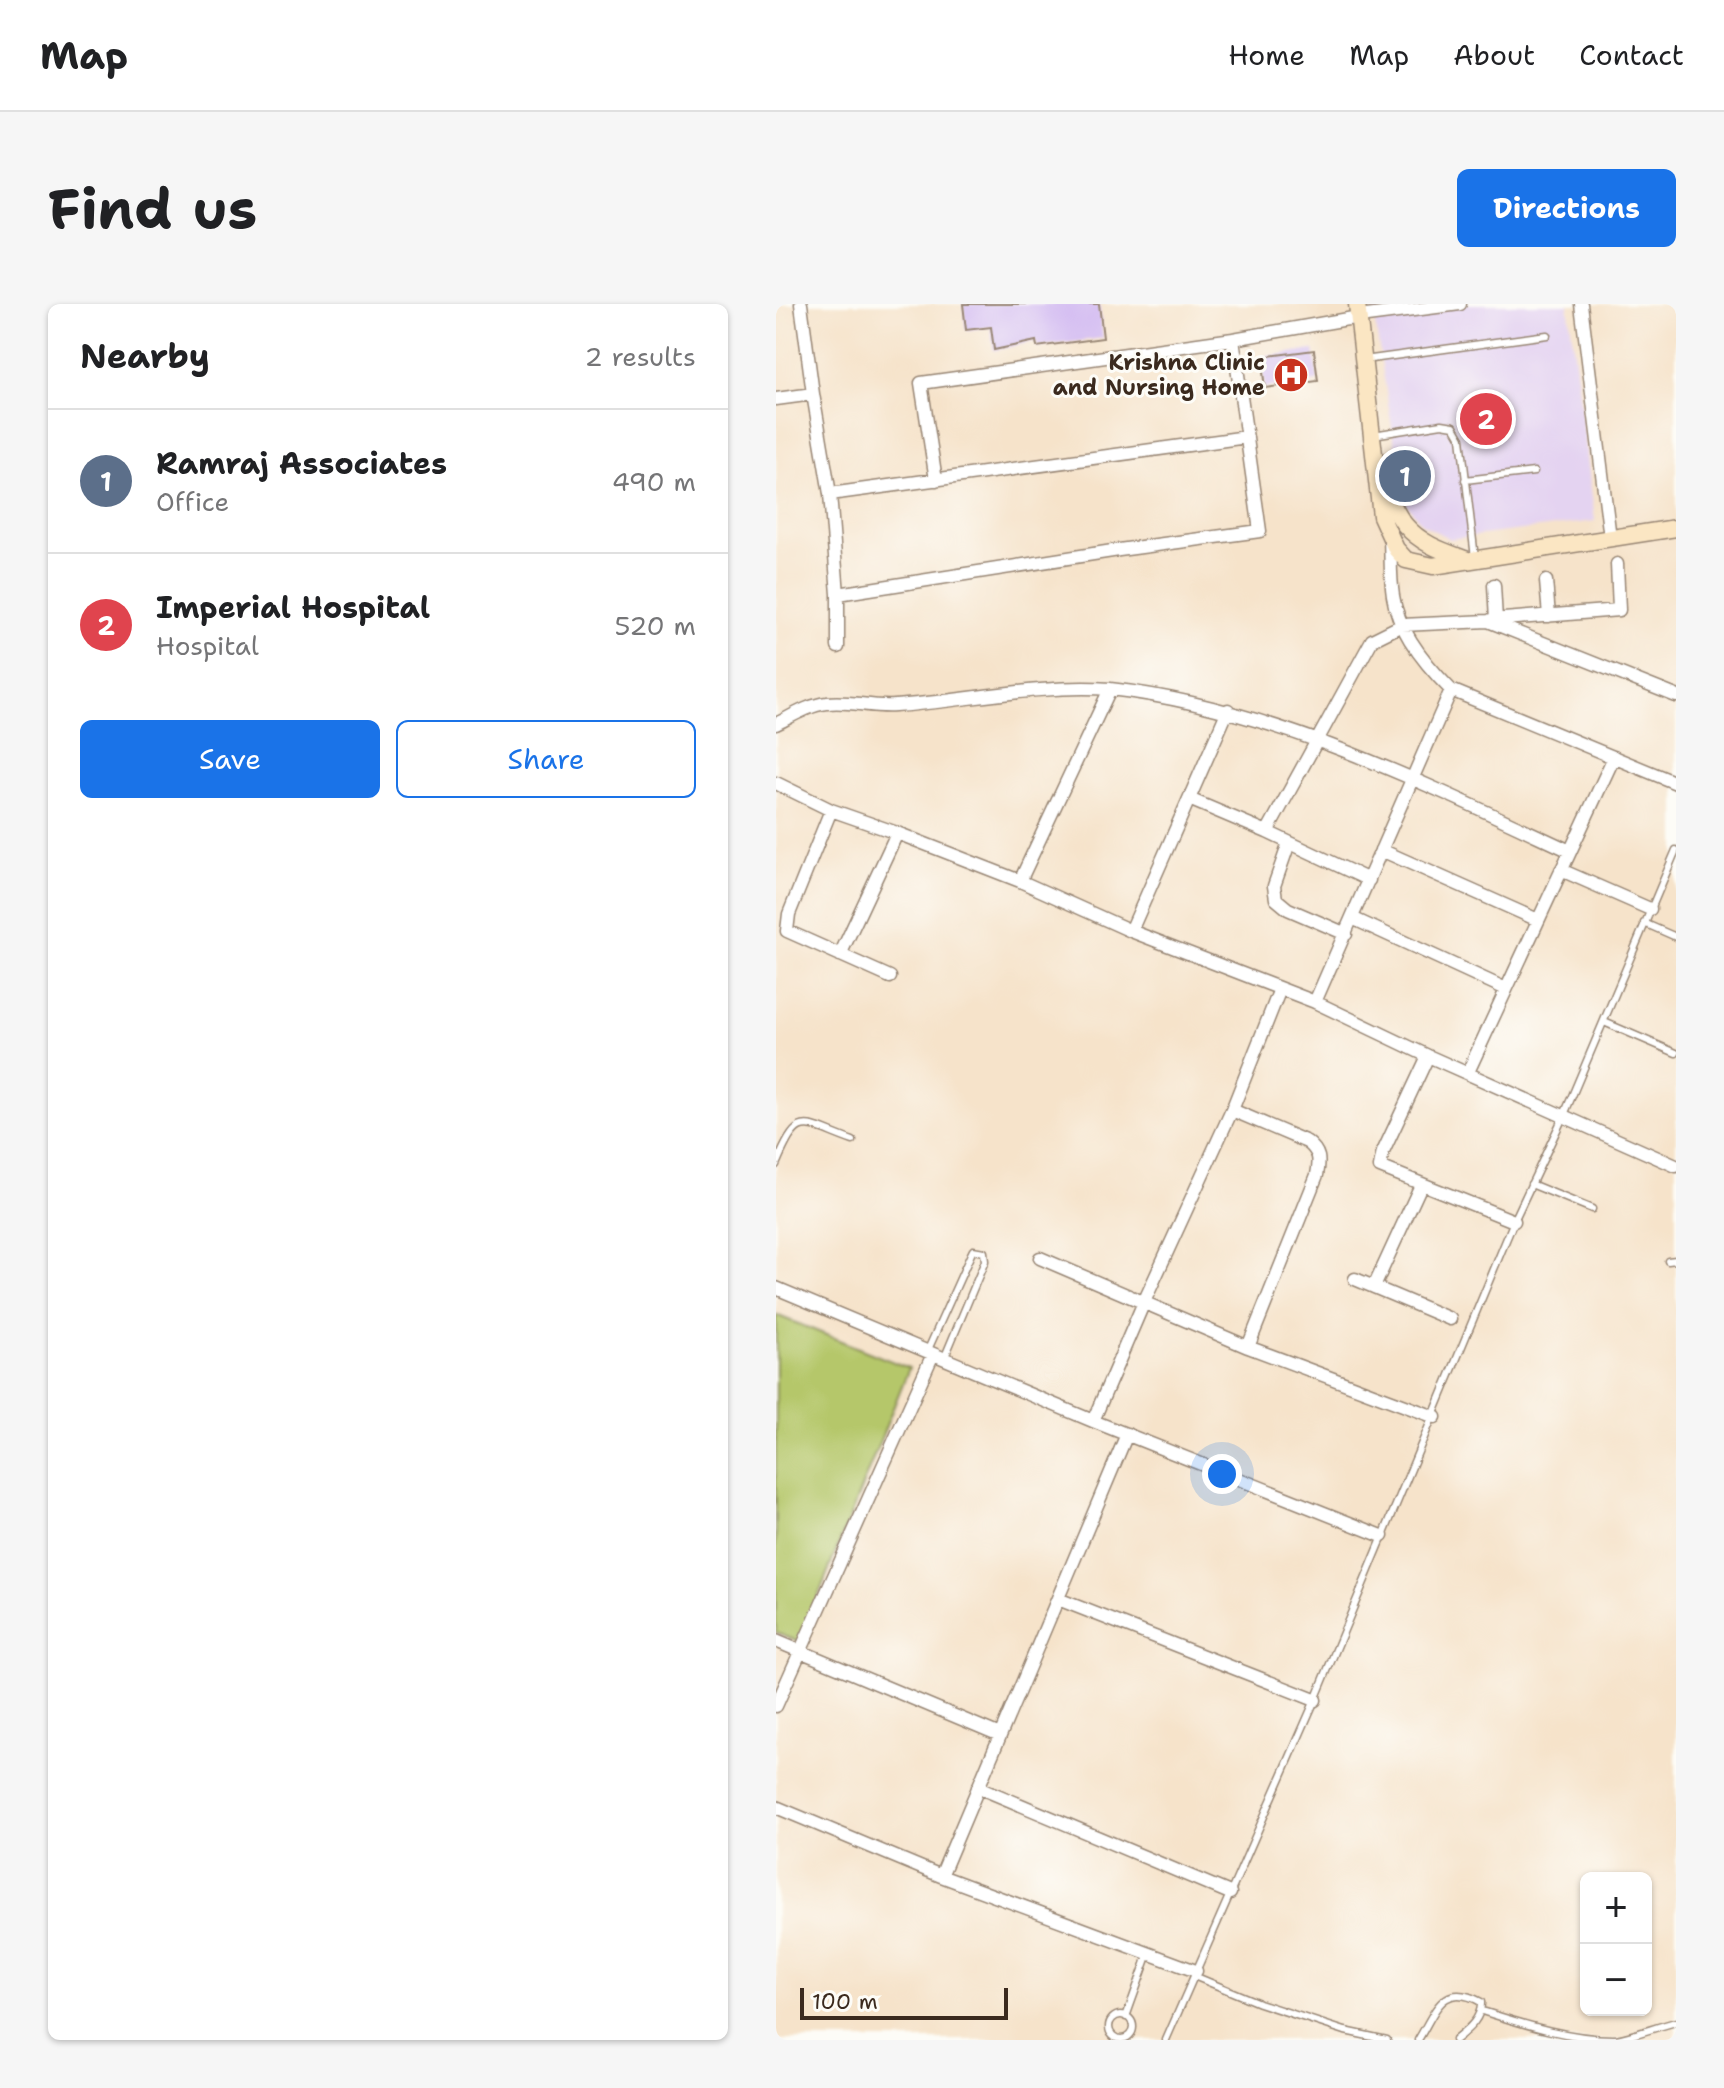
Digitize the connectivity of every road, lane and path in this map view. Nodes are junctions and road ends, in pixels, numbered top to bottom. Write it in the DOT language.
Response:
graph roads {
  1 [pos="801,304"];
  2 [pos="1460,304"];
  3 [pos="1581,304"];
  4 [pos="1360,307"];
  5 [pos="1547,335"];
  6 [pos="1233,339"];
  7 [pos="1364,360"];
  8 [pos="813,394"];
  9 [pos="776,399"];
  10 [pos="1373,435"];
  11 [pos="1247,437"];
  12 [pos="1534,472"];
  13 [pos="936,480"];
  14 [pos="1465,480"];
  15 [pos="1379,481"];
  16 [pos="830,494"];
  17 [pos="1676,528"];
  18 [pos="1390,537"];
  19 [pos="1610,538"];
  20 [pos="1473,560"];
  21 [pos="1617,564"];
  22 [pos="1546,581"];
  23 [pos="1494,585"];
  24 [pos="838,594"];
  25 [pos="1549,616"];
  26 [pos="1492,620"];
  27 [pos="1402,625"];
  28 [pos="838,647"];
  29 [pos="1110,689"];
  30 [pos="1451,690"];
  31 [pos="1676,696"];
  32 [pos="1228,710"];
  33 [pos="776,724"];
  34 [pos="1316,742"];
  35 [pos="1614,757"];
  36 [pos="1413,778"];
  37 [pos="776,783"];
  38 [pos="1676,783"];
  39 [pos="1189,799"];
  40 [pos="831,810"];
  41 [pos="1267,832"];
  42 [pos="897,833"];
  43 [pos="1289,843"];
  44 [pos="1381,850"];
  45 [pos="1676,850"];
  46 [pos="1570,851"];
  47 [pos="1561,870"];
  48 [pos="1369,880"];
  49 [pos="1020,881"];
  50 [pos="1650,909"];
  51 [pos="1352,918"];
  52 [pos="1538,920"];
  53 [pos="1644,923"];
  54 [pos="1131,931"];
  55 [pos="1346,934"];
  56 [pos="1676,937"];
  57 [pos="840,955"];
  58 [pos="890,977"];
  59 [pos="1280,989"];
  60 [pos="1506,989"];
  61 [pos="1315,1002"];
  62 [pos="1604,1022"];
  63 [pos="1676,1053"];
  64 [pos="1428,1056"];
  65 [pos="1468,1072"];
  66 [pos="1232,1110"];
  67 [pos="1564,1115"];
  68 [pos="853,1141"];
  69 [pos="776,1165"];
  70 [pos="1676,1166"];
  71 [pos="1531,1184"];
  72 [pos="1421,1185"];
  73 [pos="1592,1209"];
  74 [pos="1514,1221"];
  75 [pos="1040,1258"];
  76 [pos="1355,1279"];
  77 [pos="1374,1287"];
  78 [pos="776,1288"];
  79 [pos="1144,1302"];
  80 [pos="1450,1319"];
  81 [pos="1248,1347"];
  82 [pos="935,1355"];
  83 [pos="1435,1417"];
  84 [pos="1093,1421"];
  85 [pos="1127,1434"];
  86 [pos="1382,1536"];
  87 [pos="1058,1599"];
  88 [pos="776,1641"];
  89 [pos="800,1650"];
  90 [pos="1315,1700"];
  91 [pos="776,1706"];
  92 [pos="1000,1735"];
  93 [pos="978,1787"];
  94 [pos="776,1807"];
  95 [pos="941,1876"];
  96 [pos="1230,1893"];
  97 [pos="1149,1953"];
  98 [pos="1195,1973"];
  99 [pos="1482,2011"];
  100 [pos="1126,2017"];
  101 [pos="1676,2022"];
  102 [pos="1119,2040"];
  103 [pos="1166,2040"];
  104 [pos="1387,2040"];
  105 [pos="1418,2040"];
  106 [pos="1455,2040"];
  107 [pos="1613,2040"];
  1 -- 8 [label="street"];
  2 -- 4 [label="street"];
  3 -- 19 [label="street"];
  4 -- 6 [label="street"];
  4 -- 7 [label="street"];
  5 -- 7 [label="lane"];
  6 -- 11 [label="street"];
  6 -- 13 [label="street"];
  7 -- 10 [label="street"];
  8 -- 9 [label="street"];
  8 -- 16 [label="street"];
  10 -- 14 [label="lane"];
  10 -- 15 [label="street"];
  11 -- 13 [label="street"];
  11 -- 24 [label="street"];
  12 -- 14 [label="lane"];
  13 -- 16 [label="street"];
  14 -- 20 [label="lane"];
  15 -- 18 [label="street"];
  15 -- 20 [label="street"];
  16 -- 24 [label="street"];
  17 -- 19 [label="street"];
  18 -- 20 [label="street"];
  18 -- 27 [label="street"];
  19 -- 20 [label="street"];
  21 -- 25 [label="street"];
  22 -- 25 [label="street"];
  23 -- 26 [label="street"];
  24 -- 28 [label="street"];
  25 -- 26 [label="street"];
  26 -- 27 [label="street"];
  26 -- 31 [label="street"];
  27 -- 30 [label="street"];
  27 -- 34 [label="street"];
  29 -- 32 [label="street"];
  29 -- 33 [label="street"];
  29 -- 49 [label="street"];
  30 -- 35 [label="street"];
  30 -- 36 [label="street"];
  32 -- 34 [label="street"];
  32 -- 39 [label="street"];
  34 -- 36 [label="street"];
  34 -- 41 [label="street"];
  35 -- 38 [label="street"];
  35 -- 46 [label="street"];
  36 -- 44 [label="street"];
  36 -- 46 [label="street"];
  37 -- 40 [label="street"];
  39 -- 41 [label="street"];
  39 -- 54 [label="street"];
  40 -- 42 [label="street"];
  40 -- 57 [label="street"];
  41 -- 43 [label="street"];
  42 -- 49 [label="street"];
  42 -- 57 [label="street"];
  43 -- 48 [label="street"];
  43 -- 55 [label="street"];
  44 -- 48 [label="street"];
  44 -- 52 [label="street"];
  45 -- 50 [label="lane"];
  46 -- 47 [label="street"];
  47 -- 50 [label="street"];
  47 -- 52 [label="street"];
  48 -- 51 [label="street"];
  49 -- 54 [label="street"];
  50 -- 53 [label="lane"];
  51 -- 55 [label="street"];
  51 -- 60 [label="street"];
  52 -- 60 [label="street"];
  53 -- 56 [label="lane"];
  53 -- 62 [label="lane"];
  54 -- 59 [label="street"];
  55 -- 61 [label="street"];
  57 -- 58 [label="street"];
  59 -- 61 [label="street"];
  59 -- 66 [label="street"];
  60 -- 65 [label="street"];
  61 -- 64 [label="street"];
  62 -- 63 [label="lane"];
  62 -- 67 [label="lane"];
  64 -- 65 [label="street"];
  64 -- 72 [label="street"];
  65 -- 67 [label="street"];
  66 -- 79 [label="street"];
  66 -- 81 [label="street"];
  67 -- 70 [label="street"];
  67 -- 71 [label="lane"];
  68 -- 69 [label="lane"];
  71 -- 73 [label="lane"];
  71 -- 74 [label="lane"];
  72 -- 74 [label="street"];
  72 -- 77 [label="street"];
  74 -- 83 [label="lane"];
  75 -- 79 [label="street"];
  76 -- 77 [label="street"];
  77 -- 80 [label="street"];
  78 -- 82 [label="street"];
  79 -- 81 [label="street"];
  79 -- 84 [label="street"];
  81 -- 83 [label="street"];
  82 -- 82 [label="lane"];
  82 -- 84 [label="street"];
  82 -- 89 [label="street"];
  83 -- 86 [label="lane"];
  84 -- 85 [label="street"];
  85 -- 86 [label="street"];
  85 -- 87 [label="street"];
  86 -- 90 [label="lane"];
  87 -- 90 [label="street"];
  87 -- 92 [label="street"];
  88 -- 89 [label="street"];
  89 -- 91 [label="street"];
  89 -- 92 [label="street"];
  90 -- 96 [label="lane"];
  92 -- 93 [label="street"];
  93 -- 95 [label="street"];
  93 -- 96 [label="street"];
  94 -- 95 [label="street"];
  95 -- 97 [label="street"];
  96 -- 98 [label="lane"];
  97 -- 98 [label="street"];
  97 -- 100 [label="lane"];
  98 -- 103 [label="lane"];
  98 -- 104 [label="lane"];
  99 -- 105 [label="lane"];
  99 -- 106 [label="lane"];
  99 -- 107 [label="lane"];
  100 -- 102 [label="lane"];
  100 -- 102 [label="lane"];
  101 -- 107 [label="lane"];
}
